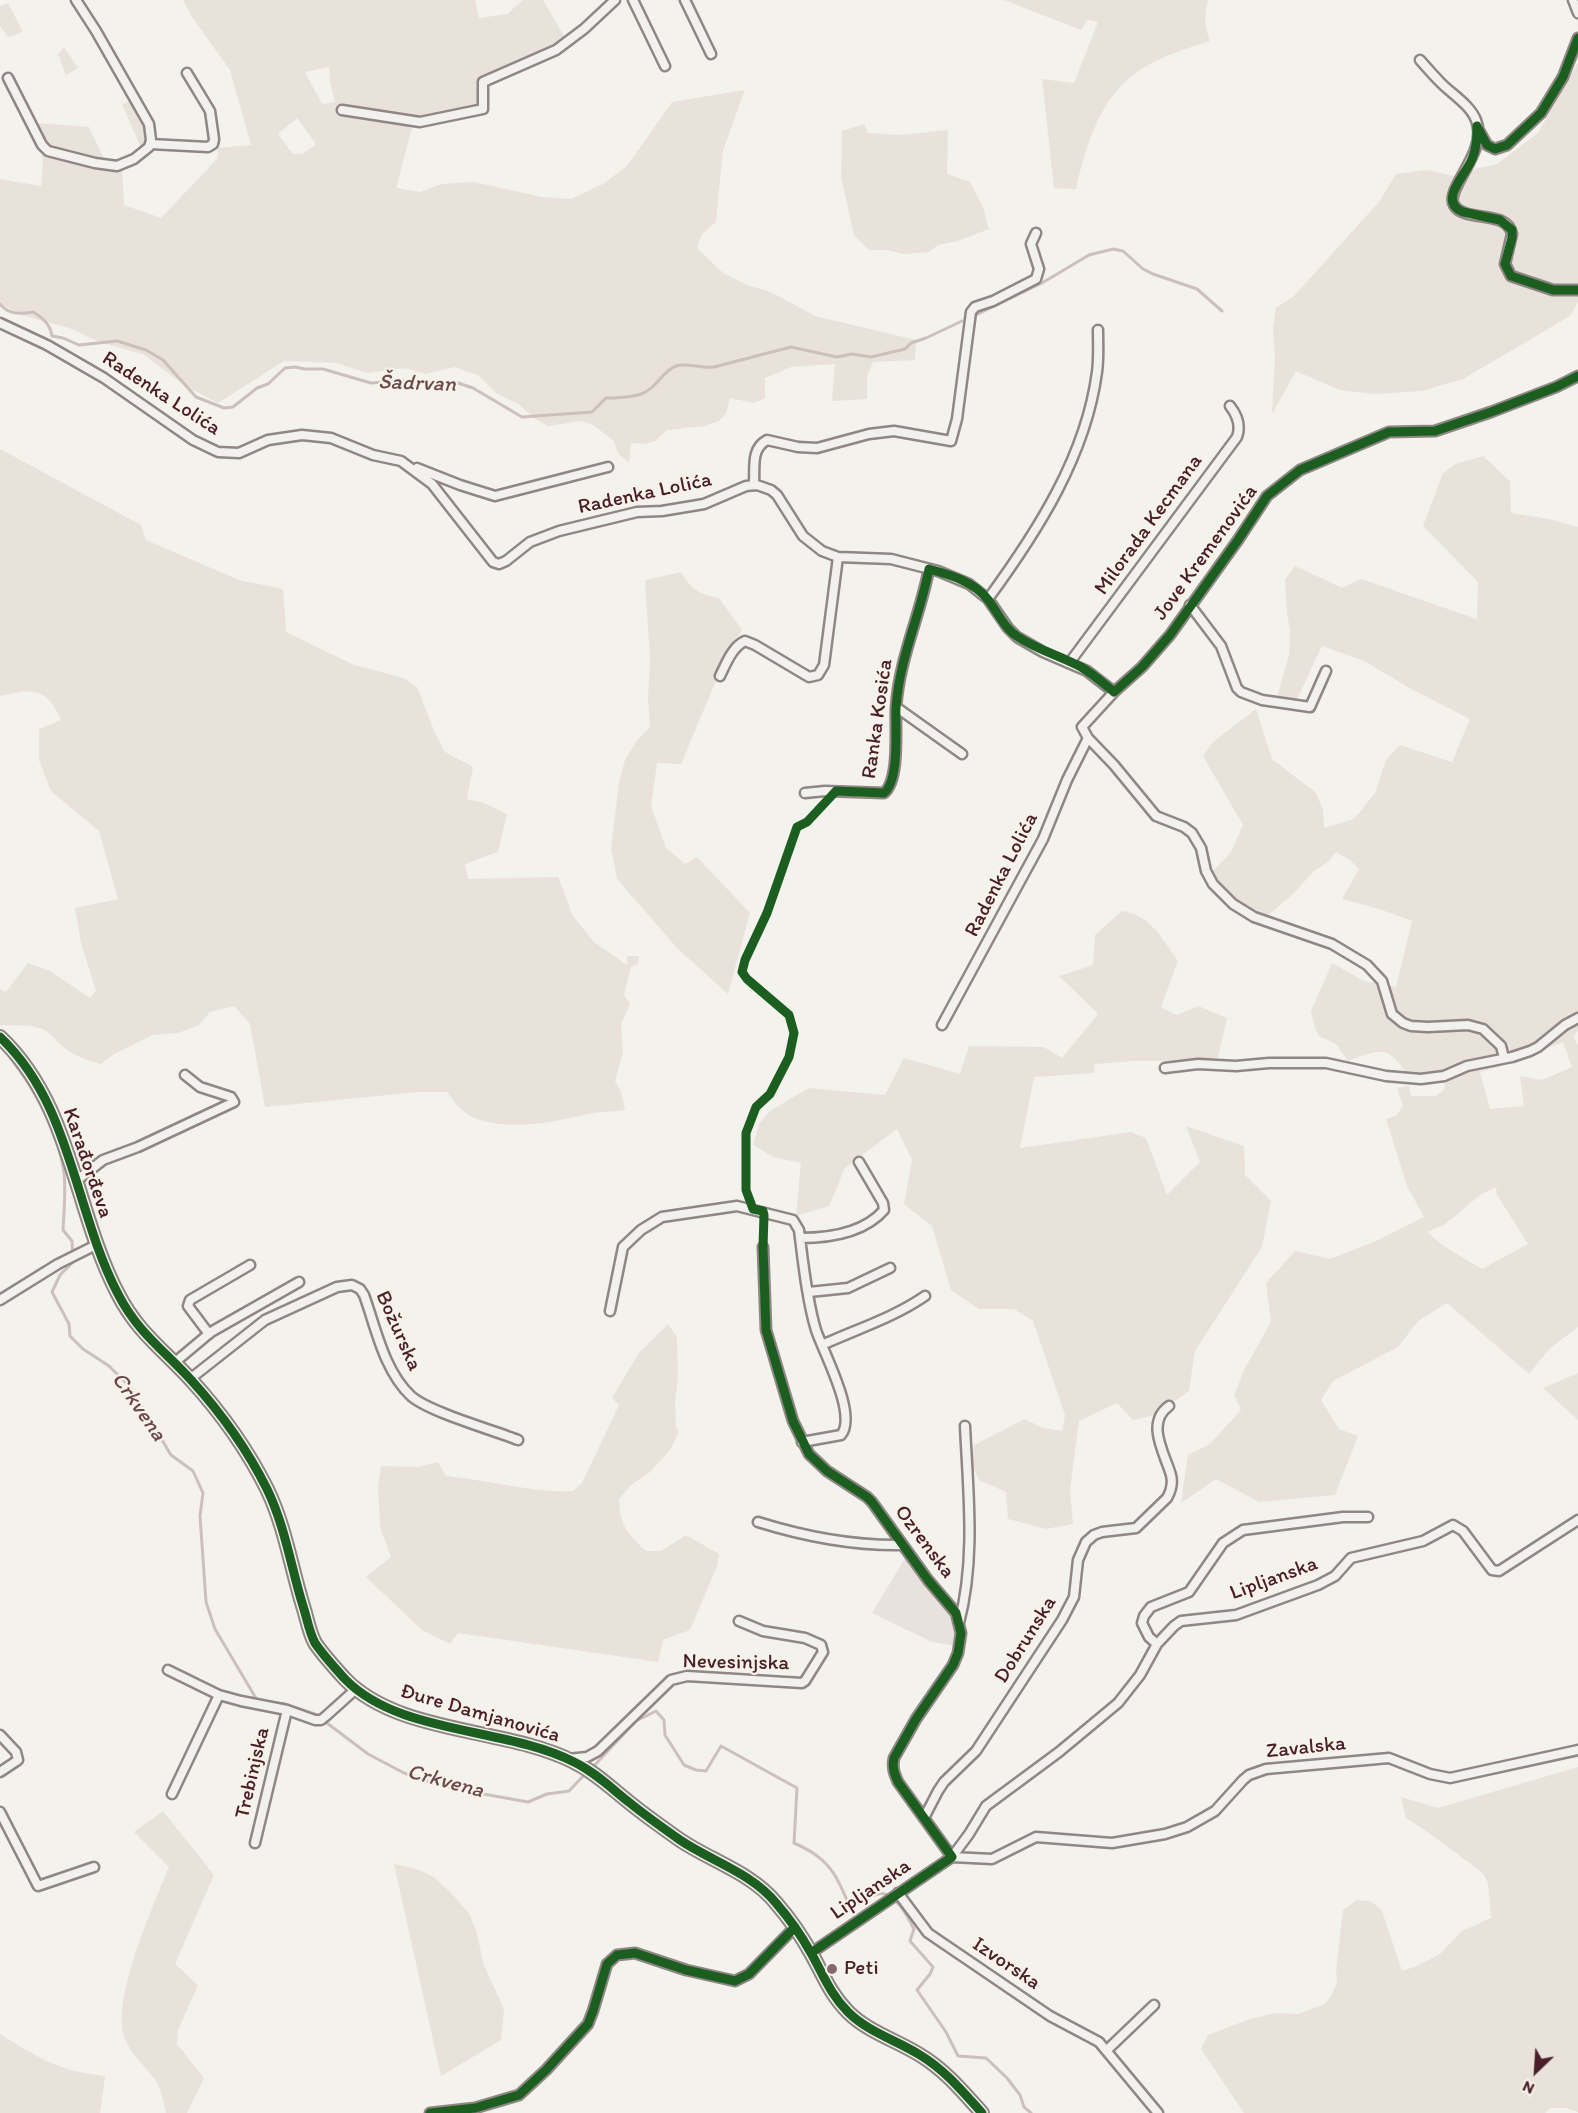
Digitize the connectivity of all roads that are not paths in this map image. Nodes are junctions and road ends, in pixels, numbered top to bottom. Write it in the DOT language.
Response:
graph roads {
  1 [pos="76,0"];
  2 [pos="615,0"];
  3 [pos="633,0"];
  4 [pos="685,0"];
  5 [pos="1573,0"];
  6 [pos="1578,13"];
  7 [pos="1578,38"];
  8 [pos="711,54"];
  9 [pos="1420,60"];
  10 [pos="665,66"];
  11 [pos="187,73"];
  12 [pos="8,78"];
  13 [pos="342,110"];
  14 [pos="1477,126"];
  15 [pos="150,144"];
  16 [pos="1036,233"];
  17 [pos="1578,290"];
  18 [pos="0,323"];
  19 [pos="1098,330"];
  20 [pos="1578,376"];
  21 [pos="1230,406"];
  22 [pos="408,466"];
  23 [pos="608,467"];
  24 [pos="752,485"];
  25 [pos="838,557"];
  26 [pos="929,569"];
  27 [pos="988,598"];
  28 [pos="1190,605"];
  29 [pos="1070,662"];
  30 [pos="1326,671"];
  31 [pos="720,676"];
  32 [pos="1114,692"];
  33 [pos="896,707"];
  34 [pos="1088,738"];
  35 [pos="962,754"];
  36 [pos="805,794"];
  37 [pos="1578,1018"];
  38 [pos="942,1025"];
  39 [pos="0,1037"];
  40 [pos="1504,1058"];
  41 [pos="1165,1068"];
  42 [pos="185,1075"];
  43 [pos="859,1162"];
  44 [pos="76,1181"];
  45 [pos="800,1238"];
  46 [pos="96,1245"];
  47 [pos="763,1247"];
  48 [pos="250,1265"];
  49 [pos="890,1268"];
  50 [pos="299,1282"];
  51 [pos="809,1292"];
  52 [pos="925,1296"];
  53 [pos="0,1300"];
  54 [pos="610,1311"];
  55 [pos="209,1334"];
  56 [pos="822,1345"];
  57 [pos="174,1363"];
  58 [pos="190,1379"];
  59 [pos="1169,1406"];
  60 [pos="965,1426"];
  61 [pos="518,1440"];
  62 [pos="802,1442"];
  63 [pos="1368,1517"];
  64 [pos="1578,1520"];
  65 [pos="758,1522"];
  66 [pos="903,1545"];
  67 [pos="739,1621"];
  68 [pos="959,1623"];
  69 [pos="1157,1644"];
  70 [pos="168,1670"];
  71 [pos="356,1689"];
  72 [pos="219,1695"];
  73 [pos="286,1710"];
  74 [pos="0,1735"];
  75 [pos="1578,1750"];
  76 [pos="573,1761"];
  77 [pos="0,1772"];
  78 [pos="172,1794"];
  79 [pos="0,1812"];
  80 [pos="924,1818"];
  81 [pos="255,1843"];
  82 [pos="952,1857"];
  83 [pos="94,1867"];
  84 [pos="896,1894"];
  85 [pos="795,1927"];
  86 [pos="811,1953"];
  87 [pos="1154,2005"];
  88 [pos="1107,2050"];
  89 [pos="430,2113"];
  90 [pos="982,2113"];
  91 [pos="1158,2113"];
  1 -- 15 [label="street"];
  2 -- 13 [label="street"];
  3 -- 10 [label="street"];
  4 -- 8 [label="street"];
  5 -- 6 [label="street"];
  7 -- 14 [label="street"];
  9 -- 14 [label="street"];
  11 -- 15 [label="street"];
  12 -- 15 [label="street"];
  14 -- 17 [label="street"];
  16 -- 24 [label="street"];
  18 -- 22 [label="street, Radenka Lolića"];
  19 -- 27 [label="street"];
  20 -- 28 [label="street, Jove Kremenovića"];
  21 -- 29 [label="street, Milorada Kecmana"];
  22 -- 23 [label="street"];
  22 -- 24 [label="street, Radenka Lolića"];
  24 -- 25 [label="street"];
  25 -- 26 [label="street"];
  25 -- 31 [label="street"];
  26 -- 27 [label="street"];
  26 -- 33 [label="street, Ranka Kosića"];
  27 -- 29 [label="street"];
  28 -- 30 [label="street"];
  28 -- 32 [label="street, Jove Kremenovića"];
  29 -- 32 [label="street"];
  32 -- 34 [label="street, Radenka Lolića"];
  33 -- 35 [label="street, Ranka Kosića"];
  33 -- 36 [label="street, Ranka Kosića"];
  34 -- 38 [label="street, Radenka Lolića"];
  34 -- 40 [label="street"];
  37 -- 40 [label="street"];
  39 -- 44 [label="main road, Karađorđeva"];
  40 -- 41 [label="street"];
  42 -- 44 [label="street"];
  43 -- 45 [label="street"];
  44 -- 46 [label="main road, Karađorđeva"];
  45 -- 51 [label="street"];
  45 -- 54 [label="street"];
  46 -- 53 [label="street, Karađorđeva"];
  46 -- 57 [label="main road, Đure Damjanovića"];
  47 -- 62 [label="street, Ozrenska"];
  48 -- 55 [label="street"];
  49 -- 51 [label="street"];
  50 -- 55 [label="street"];
  51 -- 56 [label="street"];
  52 -- 56 [label="street"];
  55 -- 57 [label="street"];
  56 -- 62 [label="street"];
  57 -- 58 [label="main road, Đure Damjanovića"];
  58 -- 61 [label="street, Božurska"];
  58 -- 71 [label="main road, Đure Damjanovića"];
  59 -- 80 [label="street, Dobrunska"];
  60 -- 68 [label="street, Ozrenska"];
  62 -- 66 [label="street, Ozrenska"];
  63 -- 69 [label="street, Lipljanska"];
  64 -- 69 [label="street, Lipljanska"];
  65 -- 66 [label="street, Ozrenska"];
  66 -- 68 [label="street, Ozrenska"];
  67 -- 76 [label="street, Nevesinjska"];
  68 -- 80 [label="street, Ozrenska"];
  69 -- 82 [label="street, Lipljanska"];
  70 -- 72 [label="street, Trebinjska"];
  71 -- 73 [label="street, Trebinjska"];
  71 -- 76 [label="main road, Đure Damjanovića"];
  72 -- 73 [label="street, Trebinjska"];
  72 -- 78 [label="street"];
  73 -- 81 [label="street, Trebinjska"];
  74 -- 77 [label="street"];
  75 -- 82 [label="street, Zavalska"];
  76 -- 85 [label="main road, Đure Damjanovića"];
  79 -- 83 [label="street"];
  80 -- 82 [label="street, Ozrenska"];
  82 -- 84 [label="street, Lipljanska"];
  84 -- 86 [label="street, Lipljanska"];
  84 -- 88 [label="street, Izvorska"];
  85 -- 86 [label="main road, Đure Damjanovića"];
  85 -- 89 [label="street"];
  86 -- 90 [label="main road, Đure Damjanovića"];
  87 -- 88 [label="street"];
  88 -- 91 [label="street, Izvorska"];
}
